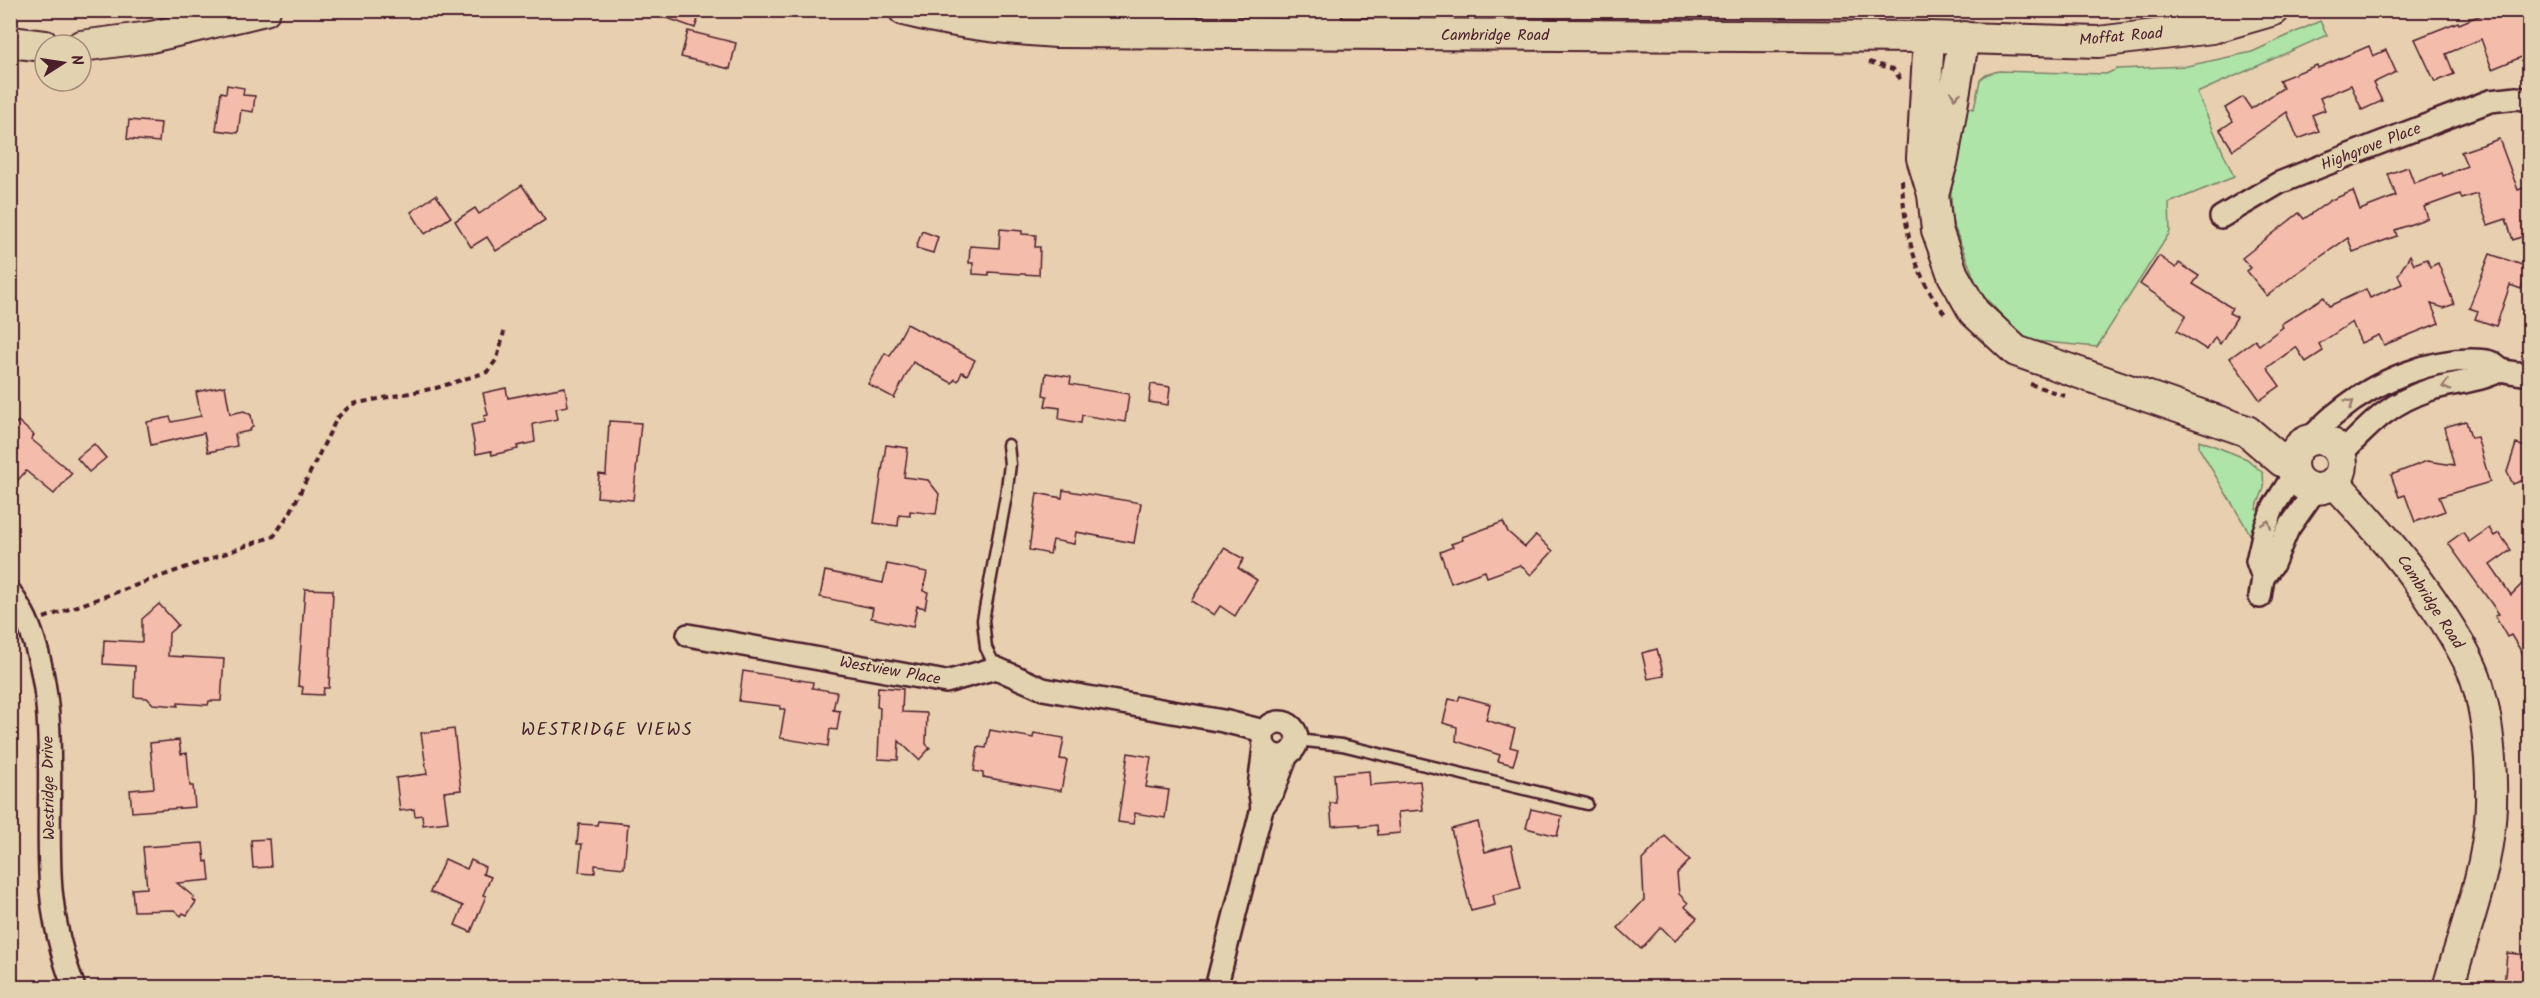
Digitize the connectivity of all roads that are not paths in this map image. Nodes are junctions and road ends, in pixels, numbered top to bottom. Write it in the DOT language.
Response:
graph roads {
  1 [pos="266,10"];
  2 [pos="904,10"];
  3 [pos="2274,10"];
  4 [pos="1330,23"];
  5 [pos="1929,37"];
  6 [pos="1964,37"];
  7 [pos="10,42"];
  8 [pos="93,44"];
  9 [pos="33,45"];
  10 [pos="2529,100"];
  11 [pos="1933,194"];
  12 [pos="2221,217"];
  13 [pos="2501,370"];
  14 [pos="2529,375"];
  15 [pos="2378,387"];
  16 [pos="2389,408"];
  17 [pos="1008,445"];
  18 [pos="2312,465"];
  19 [pos="2261,587"];
  20 [pos="10,592"];
  21 [pos="688,635"];
  22 [pos="996,668"];
  23 [pos="1264,739"];
  24 [pos="1292,747"];
  25 [pos="1587,804"];
  26 [pos="1262,808"];
  27 [pos="74,987"];
  28 [pos="1216,987"];
  29 [pos="2448,987"];
  1 -- 8 [label="main road"];
  2 -- 4 [label="main road, Cambridge Road"];
  3 -- 6 [label="main road, Moffat Road"];
  4 -- 5 [label="main road, Cambridge Road"];
  5 -- 6 [label="main road, Moffat Road"];
  5 -- 11 [label="main road, Cambridge Road"];
  6 -- 11 [label="main road, Cambridge Road, one-way"];
  7 -- 9 [label="main road"];
  10 -- 12 [label="street, Highgrove Place"];
  11 -- 18 [label="main road, Cambridge Road"];
  13 -- 14 [label="street"];
  13 -- 15 [label="street"];
  13 -- 16 [label="street, one-way"];
  15 -- 16 [label="street"];
  18 -- 15 [label="street, one-way"];
  16 -- 18 [label="street"];
  17 -- 22 [label="lane"];
  18 -- 19 [label="street"];
  18 -- 29 [label="main road, Cambridge Road"];
  20 -- 27 [label="street, Westridge Drive"];
  21 -- 22 [label="street, Westview Place"];
  22 -- 23 [label="street"];
  23 -- 24 [label="street"];
  23 -- 24 [label="street"];
  23 -- 26 [label="street"];
  24 -- 25 [label="lane"];
  24 -- 26 [label="street"];
  26 -- 28 [label="street"];
}
